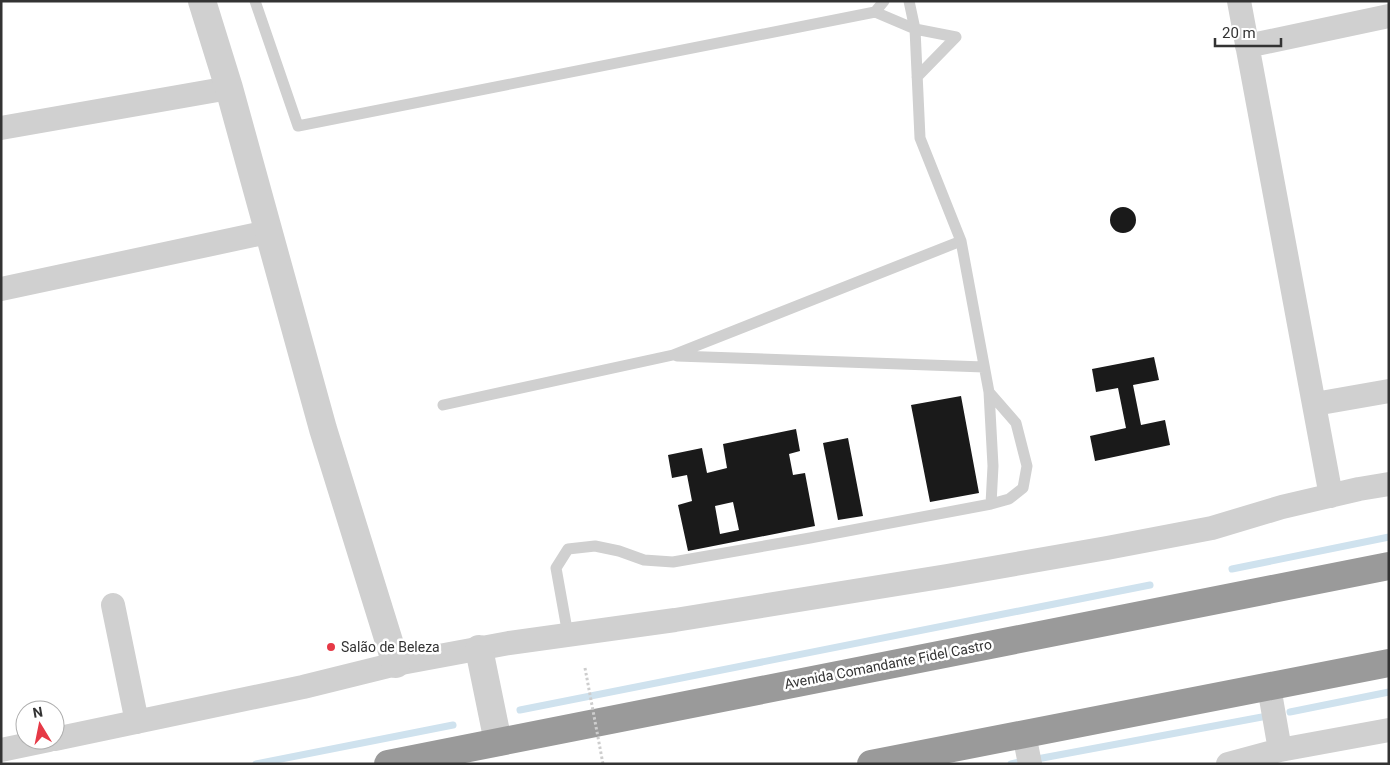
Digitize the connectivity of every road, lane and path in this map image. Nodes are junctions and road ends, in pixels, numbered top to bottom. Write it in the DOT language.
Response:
graph roads {
  1 [pos="202,1"];
  2 [pos="255,1"];
  3 [pos="884,1"];
  4 [pos="909,1"];
  5 [pos="1239,1"];
  6 [pos="875,12"];
  7 [pos="1389,16"];
  8 [pos="915,29"];
  9 [pos="1248,46"];
  10 [pos="917,77"];
  11 [pos="229,88"];
  12 [pos="1,128"];
  13 [pos="268,232"];
  14 [pos="961,241"];
  15 [pos="1,289"];
  16 [pos="673,356"];
  17 [pos="984,367"];
  18 [pos="1389,391"];
  19 [pos="989,392"];
  20 [pos="1315,404"];
  21 [pos="443,405"];
  22 [pos="1389,484"];
  23 [pos="1330,496"];
  24 [pos="991,504"];
  25 [pos="1389,566"];
  26 [pos="113,605"];
  27 [pos="568,635"];
  28 [pos="479,649"];
  29 [pos="1389,663"];
  30 [pos="396,664"];
  31 [pos="585,668"];
  32 [pos="1269,686"];
  33 [pos="137,722"];
  34 [pos="1389,730"];
  35 [pos="1024,734"];
  36 [pos="65,737"];
  37 [pos="498,742"];
  38 [pos="15,747"];
  39 [pos="1,750"];
  40 [pos="1280,750"];
  41 [pos="388,764"];
  42 [pos="603,764"];
  43 [pos="871,764"];
  44 [pos="1030,764"];
  45 [pos="1228,764"];
  1 -- 11 [label="street"];
  2 -- 6 [label="lane"];
  3 -- 6 [label="lane"];
  4 -- 8 [label="lane"];
  5 -- 9 [label="street"];
  6 -- 8 [label="lane"];
  7 -- 9 [label="street"];
  8 -- 10 [label="lane"];
  8 -- 10 [label="lane"];
  9 -- 20 [label="street"];
  10 -- 14 [label="lane"];
  11 -- 12 [label="street"];
  11 -- 13 [label="street"];
  13 -- 15 [label="street"];
  13 -- 30 [label="street"];
  14 -- 16 [label="lane"];
  14 -- 17 [label="lane"];
  16 -- 17 [label="lane"];
  16 -- 21 [label="lane"];
  17 -- 19 [label="lane"];
  18 -- 20 [label="street"];
  19 -- 24 [label="lane"];
  19 -- 24 [label="lane"];
  20 -- 23 [label="street"];
  22 -- 23 [label="street"];
  23 -- 27 [label="street"];
  24 -- 27 [label="lane"];
  25 -- 37 [label="highway, Avenida Comandante Fidel Castro"];
  26 -- 33 [label="street"];
  27 -- 28 [label="street"];
  28 -- 30 [label="street"];
  28 -- 37 [label="street"];
  29 -- 32 [label="highway"];
  30 -- 33 [label="street"];
  31 -- 42 [label="path, bridge"];
  32 -- 35 [label="highway"];
  32 -- 40 [label="street"];
  33 -- 36 [label="street"];
  34 -- 40 [label="street"];
  35 -- 43 [label="highway"];
  35 -- 44 [label="street"];
  37 -- 41 [label="highway, Avenida Comandante Fidel Castro"];
  38 -- 39 [label="street"];
  40 -- 45 [label="street"];
}
